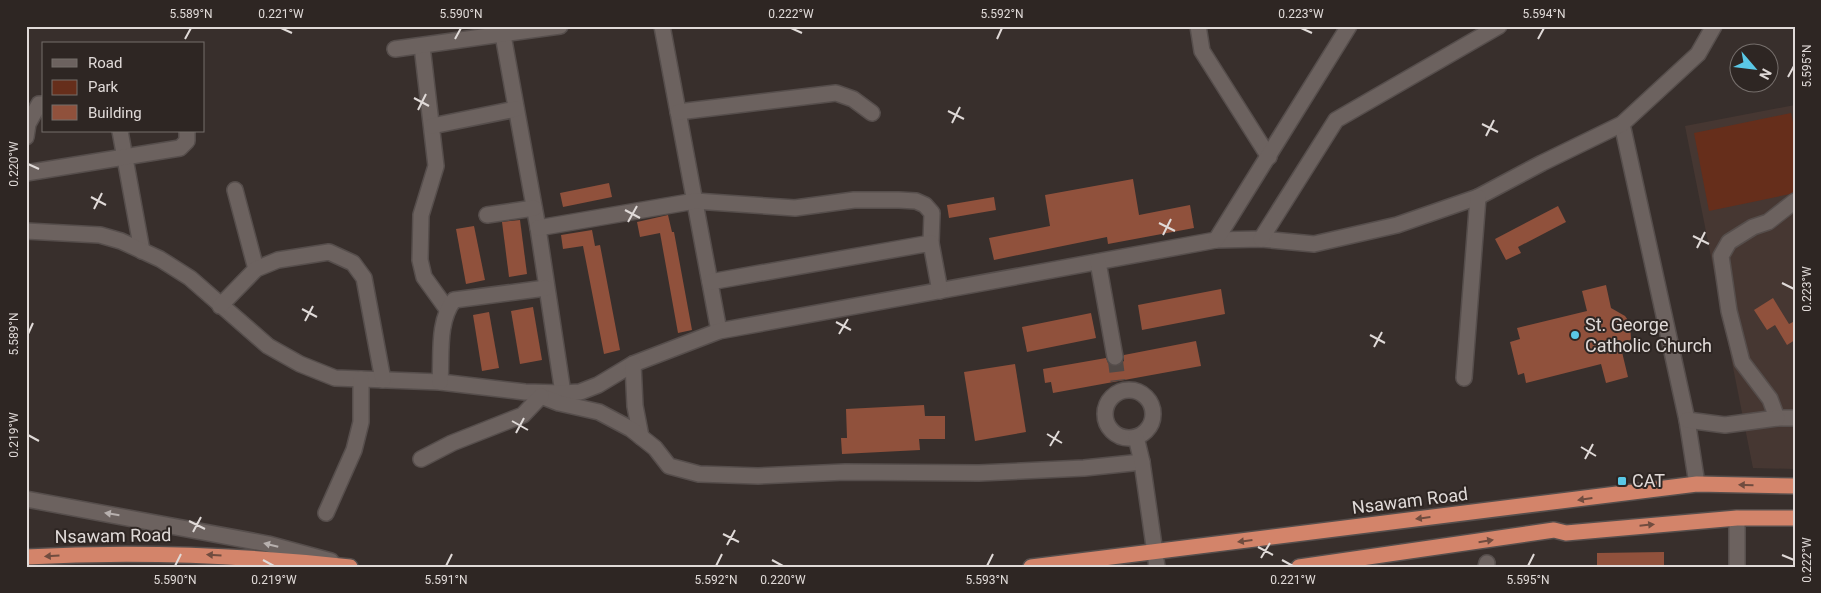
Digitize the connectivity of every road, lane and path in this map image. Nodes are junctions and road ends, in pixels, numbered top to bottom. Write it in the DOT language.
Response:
graph roads {
  1 [pos="560,26"];
  2 [pos="662,26"];
  3 [pos="1198,26"];
  4 [pos="1349,26"];
  5 [pos="1499,26"];
  6 [pos="1714,26"];
  7 [pos="503,35"];
  8 [pos="422,46"];
  9 [pos="395,49"];
  10 [pos="42,104"];
  11 [pos="516,109"];
  12 [pos="678,112"];
  13 [pos="872,113"];
  14 [pos="1622,124"];
  15 [pos="432,126"];
  16 [pos="120,132"];
  17 [pos="187,132"];
  18 [pos="26,137"];
  19 [pos="1269,157"];
  20 [pos="125,158"];
  21 [pos="26,173"];
  22 [pos="235,190"];
  23 [pos="1478,197"];
  24 [pos="695,201"];
  25 [pos="1795,202"];
  26 [pos="534,208"];
  27 [pos="487,216"];
  28 [pos="538,228"];
  29 [pos="26,231"];
  30 [pos="1261,239"];
  31 [pos="1216,240"];
  32 [pos="931,243"];
  33 [pos="142,251"];
  34 [pos="1098,262"];
  35 [pos="256,269"];
  36 [pos="710,282"];
  37 [pos="546,288"];
  38 [pos="940,291"];
  39 [pos="220,306"];
  40 [pos="447,309"];
  41 [pos="719,331"];
  42 [pos="1114,357"];
  43 [pos="633,364"];
  44 [pos="1464,378"];
  45 [pos="361,379"];
  46 [pos="383,380"];
  47 [pos="440,382"];
  48 [pos="525,392"];
  49 [pos="563,393"];
  50 [pos="541,396"];
  51 [pos="1777,418"];
  52 [pos="1795,418"];
  53 [pos="1687,420"];
  54 [pos="641,437"];
  55 [pos="1136,437"];
  56 [pos="421,458"];
  57 [pos="1142,462"];
  58 [pos="1697,484"];
  59 [pos="1795,486"];
  60 [pos="26,499"];
  61 [pos="326,513"];
  62 [pos="1737,518"];
  63 [pos="1795,518"];
  64 [pos="1155,550"];
  65 [pos="26,557"];
  66 [pos="351,567"];
  67 [pos="1031,567"];
  68 [pos="1156,567"];
  69 [pos="1299,567"];
  70 [pos="1737,567"];
  1 -- 7 [label="street"];
  2 -- 12 [label="street"];
  3 -- 19 [label="street"];
  4 -- 19 [label="street"];
  5 -- 30 [label="street"];
  6 -- 14 [label="street"];
  7 -- 8 [label="street"];
  7 -- 11 [label="street"];
  8 -- 9 [label="street"];
  8 -- 15 [label="street"];
  10 -- 18 [label="street"];
  11 -- 15 [label="street"];
  11 -- 26 [label="street"];
  12 -- 13 [label="street"];
  12 -- 24 [label="street"];
  14 -- 23 [label="street"];
  14 -- 53 [label="street"];
  15 -- 40 [label="street"];
  16 -- 20 [label="street"];
  17 -- 20 [label="street"];
  19 -- 31 [label="street"];
  20 -- 21 [label="street"];
  20 -- 33 [label="street"];
  22 -- 35 [label="street"];
  23 -- 30 [label="street"];
  23 -- 44 [label="street"];
  24 -- 28 [label="street"];
  24 -- 32 [label="street"];
  24 -- 36 [label="street"];
  25 -- 51 [label="street"];
  26 -- 27 [label="street"];
  26 -- 28 [label="street"];
  28 -- 37 [label="street"];
  29 -- 33 [label="street"];
  30 -- 31 [label="street"];
  31 -- 34 [label="street"];
  32 -- 36 [label="street"];
  32 -- 38 [label="street"];
  33 -- 39 [label="street"];
  34 -- 38 [label="street"];
  34 -- 42 [label="street"];
  35 -- 39 [label="street"];
  35 -- 46 [label="street"];
  36 -- 41 [label="street"];
  37 -- 40 [label="street"];
  37 -- 49 [label="street"];
  38 -- 41 [label="street"];
  39 -- 45 [label="street"];
  40 -- 47 [label="street"];
  41 -- 43 [label="street"];
  43 -- 49 [label="street"];
  43 -- 54 [label="street"];
  45 -- 46 [label="street"];
  45 -- 61 [label="street"];
  46 -- 47 [label="street"];
  47 -- 48 [label="street"];
  48 -- 49 [label="street"];
  48 -- 50 [label="street"];
  50 -- 54 [label="street"];
  50 -- 56 [label="street"];
  51 -- 52 [label="street"];
  51 -- 53 [label="street"];
  53 -- 58 [label="street"];
  54 -- 57 [label="street"];
  55 -- 55 [label="street"];
  55 -- 57 [label="street"];
  57 -- 64 [label="street"];
  59 -- 58 [label="highway, Nsawam Road, one-way"];
  58 -- 64 [label="highway, Nsawam Road, one-way"];
  66 -- 60 [label="street, one-way"];
  62 -- 63 [label="highway"];
  69 -- 62 [label="highway, one-way"];
  62 -- 70 [label="street"];
  64 -- 67 [label="highway, Nsawam Road"];
  64 -- 68 [label="street"];
  66 -- 65 [label="highway, Nsawam Road, one-way"];
}
